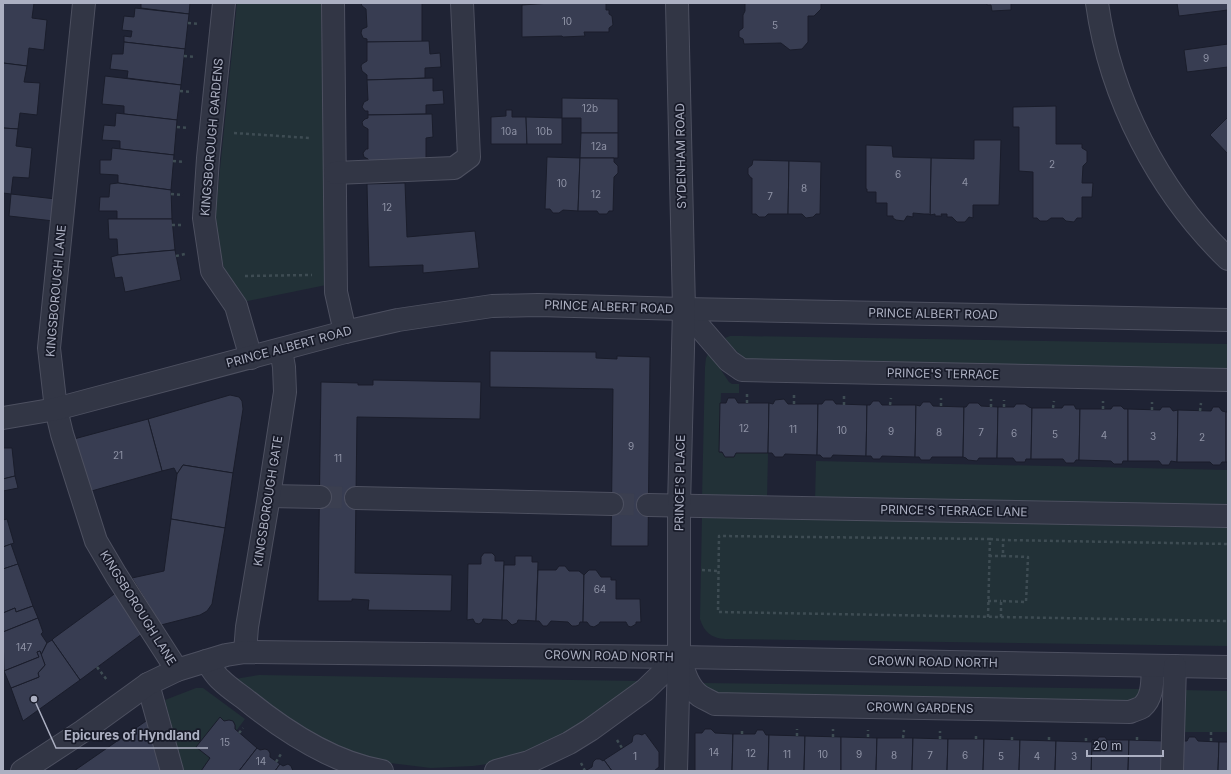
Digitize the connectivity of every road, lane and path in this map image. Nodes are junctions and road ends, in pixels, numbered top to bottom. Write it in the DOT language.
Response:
graph roads {
  1 [pos="84,3"];
  2 [pos="224,3"];
  3 [pos="333,3"];
  4 [pos="462,3"];
  5 [pos="677,3"];
  6 [pos="1097,3"];
  7 [pos="188,23"];
  8 [pos="200,24"];
  9 [pos="184,56"];
  10 [pos="197,57"];
  11 [pos="180,91"];
  12 [pos="194,93"];
  13 [pos="236,126"];
  14 [pos="176,127"];
  15 [pos="201,129"];
  16 [pos="311,130"];
  17 [pos="235,133"];
  18 [pos="173,161"];
  19 [pos="187,162"];
  20 [pos="335,173"];
  21 [pos="171,194"];
  22 [pos="184,195"];
  23 [pos="183,225"];
  24 [pos="172,226"];
  25 [pos="186,254"];
  26 [pos="176,256"];
  27 [pos="1228,259"];
  28 [pos="313,268"];
  29 [pos="240,276"];
  30 [pos="684,309"];
  31 [pos="1228,320"];
  32 [pos="344,332"];
  33 [pos="281,350"];
  34 [pos="251,358"];
  35 [pos="1228,380"];
  36 [pos="56,408"];
  37 [pos="3,418"];
  38 [pos="269,496"];
  39 [pos="320,497"];
  40 [pos="356,498"];
  41 [pos="612,504"];
  42 [pos="648,505"];
  43 [pos="679,506"];
  44 [pos="1228,516"];
  45 [pos="990,539"];
  46 [pos="1003,540"];
  47 [pos="1228,544"];
  48 [pos="989,556"];
  49 [pos="1003,556"];
  50 [pos="988,601"];
  51 [pos="1001,601"];
  52 [pos="988,617"];
  53 [pos="1001,618"];
  54 [pos="1228,621"];
  55 [pos="245,652"];
  56 [pos="679,657"];
  57 [pos="206,661"];
  58 [pos="1153,666"];
  59 [pos="1175,666"];
  60 [pos="97,667"];
  61 [pos="1228,667"];
  62 [pos="177,670"];
  63 [pos="107,680"];
  64 [pos="148,684"];
  65 [pos="1211,732"];
  66 [pos="614,736"];
  67 [pos="1211,741"];
  68 [pos="622,748"];
  69 [pos="22,771"];
  70 [pos="172,771"];
  71 [pos="382,771"];
  72 [pos="496,771"];
  73 [pos="676,771"];
  74 [pos="1172,771"];
  1 -- 36 [label="street, KINGSBOROUGH LANE"];
  2 -- 15 [label="street, KINGSBOROUGH GARDENS"];
  3 -- 20 [label="street"];
  4 -- 20 [label="street"];
  5 -- 30 [label="street, SYDENHAM ROAD"];
  6 -- 27 [label="street"];
  7 -- 8 [label="path"];
  9 -- 10 [label="path"];
  11 -- 12 [label="path"];
  13 -- 17 [label="path"];
  14 -- 15 [label="path"];
  15 -- 17 [label="path"];
  15 -- 34 [label="street, KINGSBOROUGH GARDENS"];
  16 -- 17 [label="path"];
  18 -- 19 [label="path"];
  20 -- 32 [label="street"];
  21 -- 22 [label="path"];
  23 -- 24 [label="path"];
  25 -- 26 [label="path"];
  28 -- 29 [label="path"];
  30 -- 31 [label="street, PRINCE ALBERT ROAD"];
  30 -- 32 [label="street, PRINCE ALBERT ROAD"];
  30 -- 35 [label="street, PRINCE'S TERRACE"];
  30 -- 43 [label="street, PRINCE'S PLACE"];
  32 -- 33 [label="street, PRINCE ALBERT ROAD"];
  33 -- 34 [label="street, PRINCE ALBERT ROAD"];
  33 -- 38 [label="street, KINGSBOROUGH GATE"];
  34 -- 36 [label="street, PRINCE ALBERT ROAD"];
  36 -- 37 [label="street, PRINCE ALBERT ROAD"];
  36 -- 62 [label="street, KINGSBOROUGH LANE"];
  38 -- 39 [label="street"];
  38 -- 55 [label="street, KINGSBOROUGH GATE"];
  40 -- 41 [label="street"];
  42 -- 43 [label="street, PRINCE'S TERRACE LANE"];
  43 -- 44 [label="street, PRINCE'S TERRACE LANE"];
  43 -- 56 [label="street, PRINCE'S PLACE"];
  45 -- 46 [label="path"];
  45 -- 48 [label="path"];
  45 -- 52 [label="path"];
  46 -- 47 [label="path"];
  46 -- 49 [label="path"];
  48 -- 49 [label="path"];
  48 -- 50 [label="path"];
  49 -- 51 [label="path"];
  50 -- 51 [label="path"];
  50 -- 52 [label="path"];
  51 -- 53 [label="path"];
  52 -- 53 [label="path"];
  53 -- 54 [label="path"];
  55 -- 56 [label="street, CROWN ROAD NORTH"];
  55 -- 57 [label="street, CROWN ROAD NORTH"];
  56 -- 58 [label="street, CROWN ROAD NORTH"];
  56 -- 58 [label="street, CROWN GARDENS"];
  56 -- 72 [label="street"];
  56 -- 73 [label="street, PRINCE'S PLACE"];
  57 -- 62 [label="street, CROWN ROAD NORTH"];
  57 -- 71 [label="street"];
  58 -- 59 [label="street, CROWN ROAD NORTH"];
  59 -- 61 [label="street, CROWN ROAD NORTH"];
  59 -- 74 [label="street"];
  60 -- 63 [label="path"];
  62 -- 64 [label="street, CROWN ROAD NORTH"];
  64 -- 69 [label="street, CROWN ROAD NORTH"];
  64 -- 70 [label="street"];
  65 -- 67 [label="path"];
  66 -- 68 [label="path"];
}
